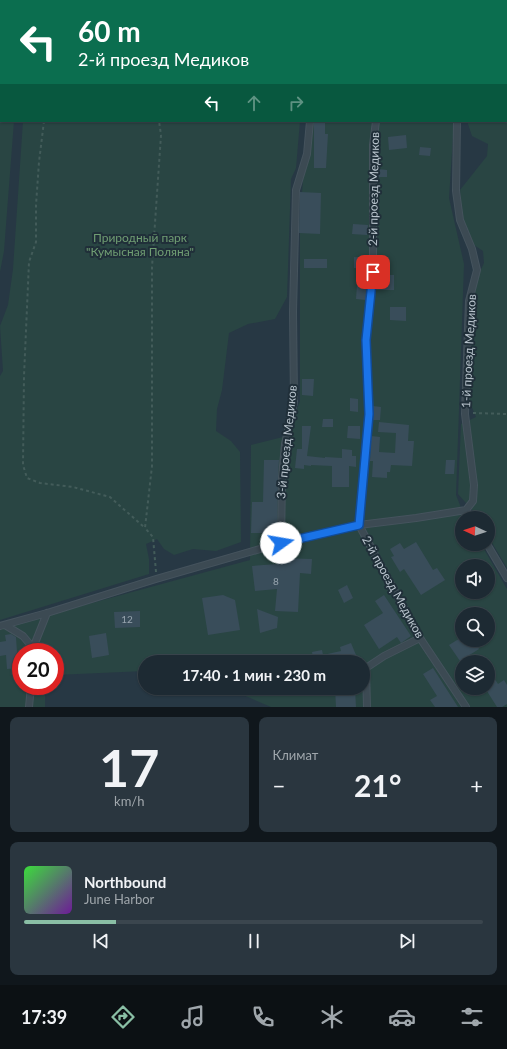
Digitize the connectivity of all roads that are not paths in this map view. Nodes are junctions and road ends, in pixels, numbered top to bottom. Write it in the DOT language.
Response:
graph roads {
  1 [pos="310,122"];
  2 [pos="376,122"];
  3 [pos="457,122"];
  4 [pos="466,510"];
  5 [pos="359,525"];
  6 [pos="281,543"];
  7 [pos="491,551"];
  8 [pos="507,578"];
  9 [pos="47,613"];
  10 [pos="2,625"];
  11 [pos="420,638"];
  12 [pos="28,643"];
  13 [pos="36,643"];
  14 [pos="30,695"];
  15 [pos="29,707"];
  16 [pos="367,707"];
  17 [pos="466,707"];
  1 -- 6 [label="lane, 3-й проезд Медиков"];
  2 -- 5 [label="lane, 2-й проезд Медиков"];
  3 -- 4 [label="lane, 1-й проезд Медиков"];
  4 -- 5 [label="lane"];
  5 -- 6 [label="lane"];
  5 -- 11 [label="lane, 2-й проезд Медиков"];
  6 -- 9 [label="lane"];
  7 -- 8 [label="lane"];
  9 -- 10 [label="lane"];
  9 -- 13 [label="lane"];
  10 -- 12 [label="lane"];
  11 -- 16 [label="lane"];
  11 -- 17 [label="lane, 2-й проезд Медиков"];
  14 -- 15 [label="lane"];
}
